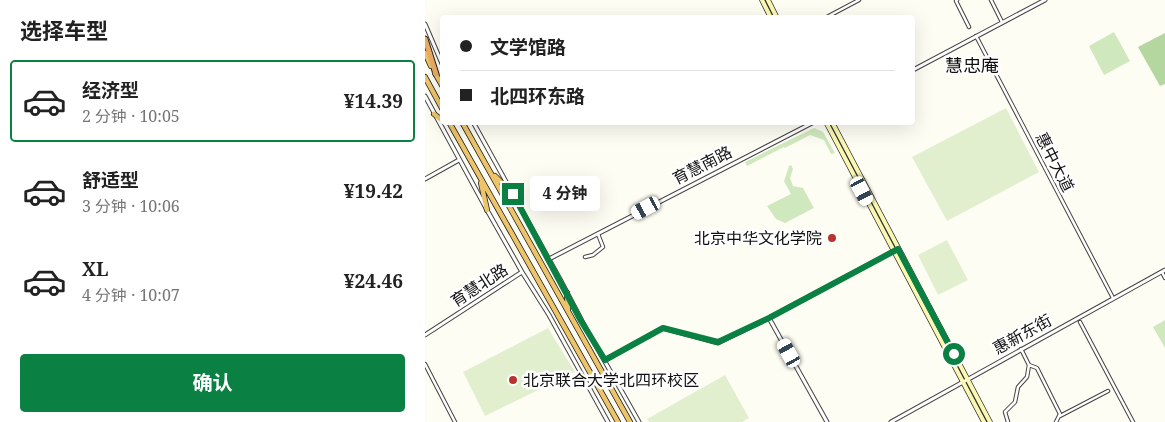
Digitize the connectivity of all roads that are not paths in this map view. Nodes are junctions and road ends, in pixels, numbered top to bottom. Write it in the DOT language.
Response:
graph roads {
  1 [pos="762,0"];
  2 [pos="768,0"];
  3 [pos="859,0"];
  4 [pos="956,0"];
  5 [pos="991,0"];
  6 [pos="1045,0"];
  7 [pos="770,15"];
  8 [pos="776,15"];
  9 [pos="831,15"];
  10 [pos="1002,22"];
  11 [pos="425,24"];
  12 [pos="969,27"];
  13 [pos="977,36"];
  14 [pos="425,39"];
  15 [pos="425,53"];
  16 [pos="440,59"];
  17 [pos="915,69"];
  18 [pos="436,74"];
  19 [pos="425,76"];
  20 [pos="440,81"];
  21 [pos="425,96"];
  22 [pos="440,104"];
  23 [pos="434,114"];
  24 [pos="440,119"];
  25 [pos="446,125"];
  26 [pos="450,125"];
  27 [pos="464,125"];
  28 [pos="475,125"];
  29 [pos="808,125"];
  30 [pos="828,125"];
  31 [pos="834,125"];
  32 [pos="453,131"];
  33 [pos="459,160"];
  34 [pos="490,171"];
  35 [pos="479,176"];
  36 [pos="425,179"];
  37 [pos="513,194"];
  38 [pos="487,210"];
  39 [pos="598,234"];
  40 [pos="896,250"];
  41 [pos="585,257"];
  42 [pos="549,259"];
  43 [pos="1163,271"];
  44 [pos="522,272"];
  45 [pos="1165,278"];
  46 [pos="567,293"];
  47 [pos="1113,298"];
  48 [pos="568,311"];
  49 [pos="769,318"];
  50 [pos="1080,322"];
  51 [pos="425,335"];
  52 [pos="1021,349"];
  53 [pos="605,360"];
  54 [pos="425,364"];
  55 [pos="1029,365"];
  56 [pos="967,379"];
  57 [pos="963,382"];
  58 [pos="1108,391"];
  59 [pos="1061,416"];
  60 [pos="455,422"];
  61 [pos="608,422"];
  62 [pos="618,422"];
  63 [pos="630,422"];
  64 [pos="639,422"];
  65 [pos="827,422"];
  66 [pos="891,422"];
  67 [pos="984,422"];
  68 [pos="990,422"];
  69 [pos="1008,422"];
  70 [pos="1056,422"];
  71 [pos="1133,422"];
  1 -- 7 [label="main road"];
  2 -- 8 [label="main road"];
  3 -- 9 [label="street"];
  4 -- 12 [label="street"];
  5 -- 10 [label="street"];
  6 -- 10 [label="street"];
  10 -- 13 [label="street"];
  11 -- 16 [label="street"];
  13 -- 17 [label="street"];
  13 -- 47 [label="street, 惠中大道"];
  14 -- 18 [label="highway"];
  15 -- 18 [label="highway"];
  18 -- 20 [label="highway"];
  19 -- 22 [label="highway"];
  21 -- 23 [label="street"];
  23 -- 24 [label="highway"];
  23 -- 33 [label="street"];
  25 -- 32 [label="highway"];
  26 -- 32 [label="highway"];
  27 -- 34 [label="highway"];
  28 -- 37 [label="street"];
  29 -- 39 [label="street, 育慧南路"];
  30 -- 40 [label="main road"];
  31 -- 40 [label="main road"];
  32 -- 35 [label="highway"];
  33 -- 36 [label="street"];
  33 -- 38 [label="street"];
  34 -- 37 [label="highway"];
  34 -- 48 [label="highway"];
  35 -- 38 [label="highway"];
  35 -- 62 [label="highway"];
  37 -- 42 [label="street"];
  38 -- 44 [label="street"];
  39 -- 41 [label="street"];
  39 -- 42 [label="street, 育慧南路"];
  40 -- 49 [label="street"];
  40 -- 56 [label="main road"];
  40 -- 57 [label="main road"];
  42 -- 46 [label="street"];
  43 -- 45 [label="street"];
  43 -- 47 [label="street, 惠新东街"];
  44 -- 51 [label="street, 育慧北路"];
  44 -- 61 [label="street"];
  46 -- 48 [label="highway"];
  46 -- 53 [label="street"];
  47 -- 52 [label="street, 惠新东街"];
  48 -- 63 [label="highway"];
  49 -- 53 [label="street"];
  49 -- 65 [label="street"];
  50 -- 71 [label="street"];
  52 -- 55 [label="street"];
  52 -- 56 [label="street, 惠新东街"];
  53 -- 64 [label="street"];
  54 -- 60 [label="street"];
  55 -- 59 [label="street"];
  55 -- 69 [label="street"];
  56 -- 57 [label="street, 惠新东街"];
  56 -- 68 [label="main road"];
  57 -- 66 [label="street, 惠新东街"];
  57 -- 67 [label="main road"];
  58 -- 59 [label="street"];
  59 -- 70 [label="street"];
}
